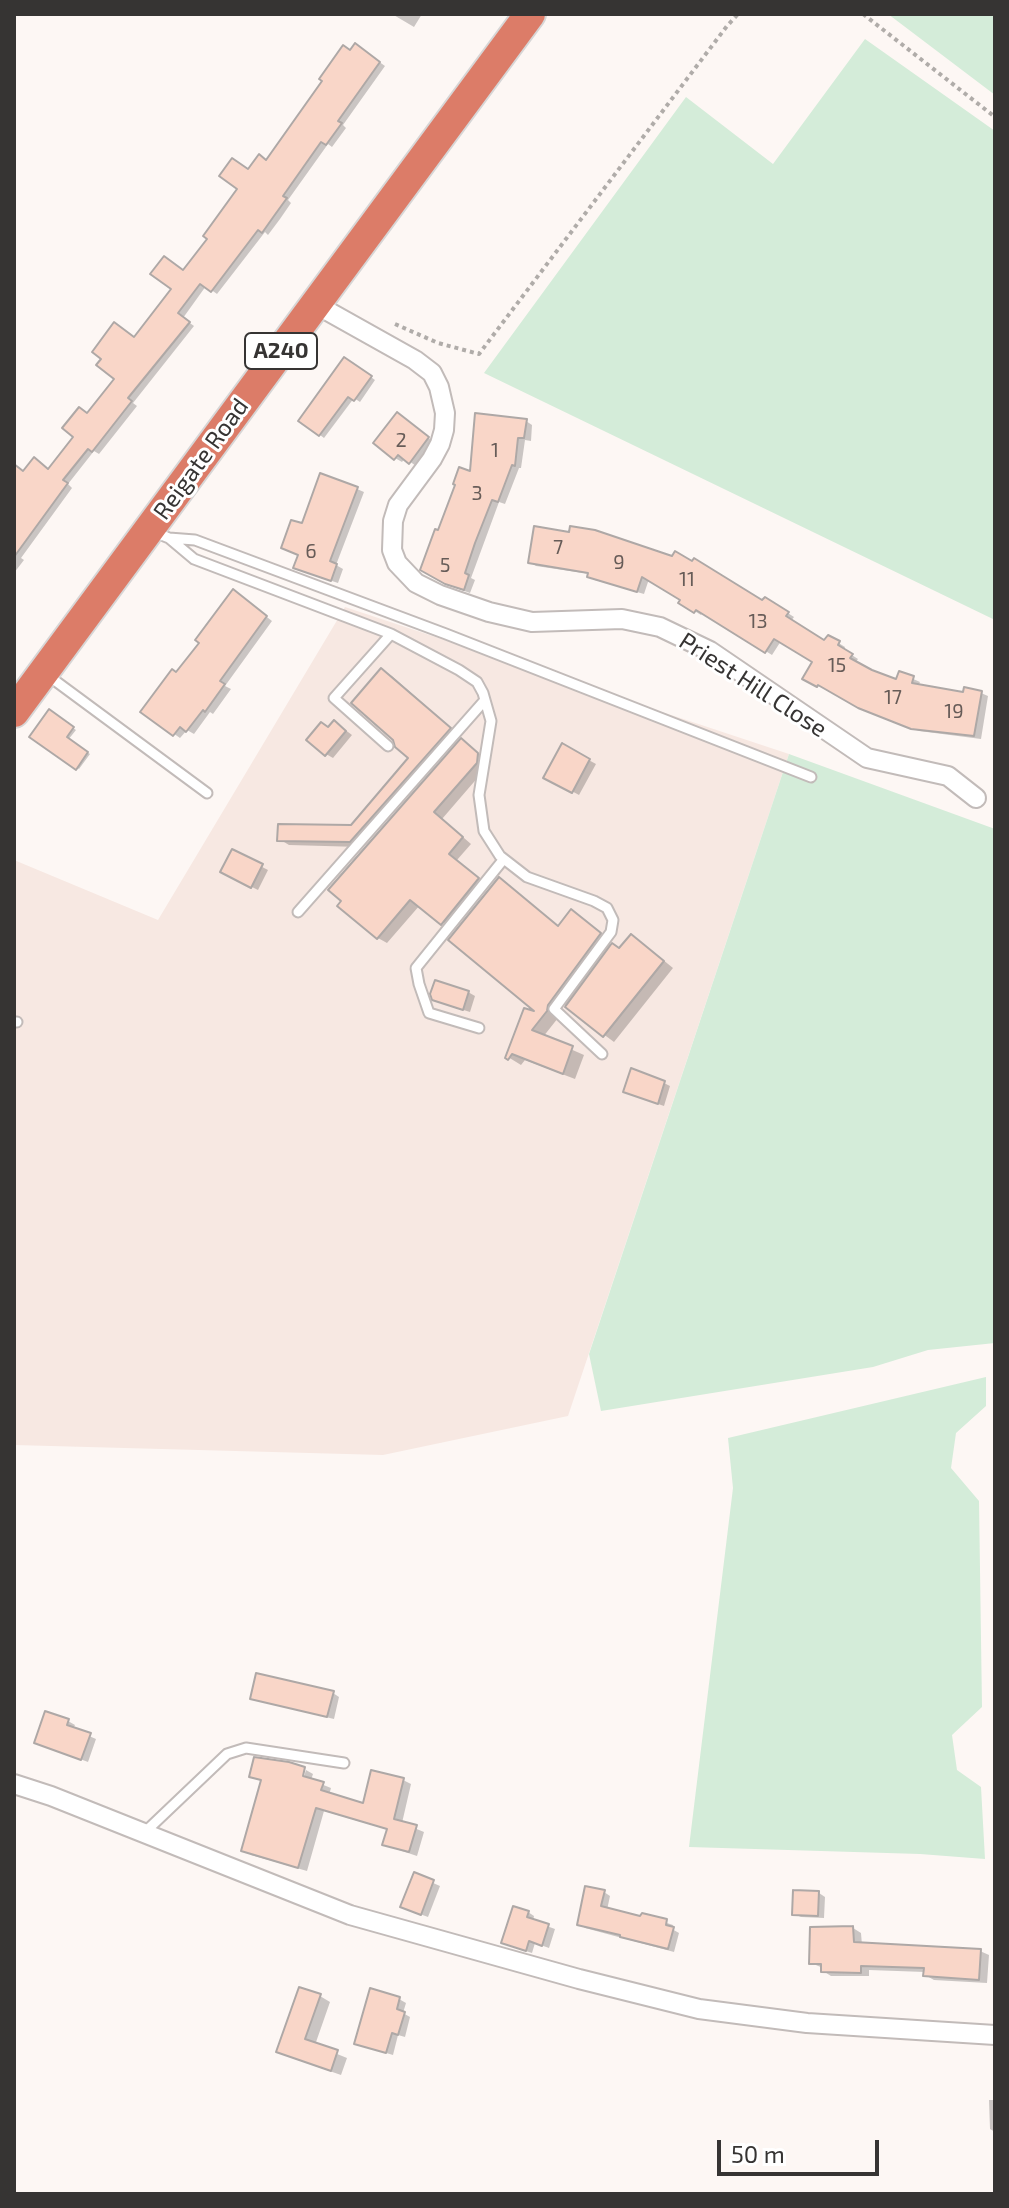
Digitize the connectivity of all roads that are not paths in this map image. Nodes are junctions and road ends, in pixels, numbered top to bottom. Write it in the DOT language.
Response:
graph roads {
  1 [pos="530,14"];
  2 [pos="315,304"];
  3 [pos="159,534"];
  4 [pos="391,634"];
  5 [pos="43,672"];
  6 [pos="485,700"];
  7 [pos="14,712"];
  8 [pos="388,746"];
  9 [pos="811,777"];
  10 [pos="207,793"];
  11 [pos="976,798"];
  12 [pos="503,860"];
  13 [pos="298,912"];
  14 [pos="479,1028"];
  15 [pos="602,1054"];
  16 [pos="344,1763"];
  17 [pos="14,1784"];
  18 [pos="144,1833"];
  19 [pos="995,2035"];
  1 -- 2 [label="highway, Reigate Road / A240"];
  2 -- 3 [label="highway, Reigate Road / A240"];
  2 -- 11 [label="street, Priest Hill Close"];
  3 -- 4 [label="lane"];
  3 -- 5 [label="highway, Reigate Road / A240"];
  3 -- 9 [label="lane"];
  4 -- 6 [label="lane"];
  4 -- 8 [label="lane"];
  5 -- 7 [label="highway, Reigate Road / A240"];
  5 -- 10 [label="lane"];
  6 -- 12 [label="lane"];
  6 -- 13 [label="lane"];
  12 -- 14 [label="lane"];
  12 -- 15 [label="lane"];
  16 -- 18 [label="lane"];
  17 -- 18 [label="street"];
  18 -- 19 [label="street"];
}
